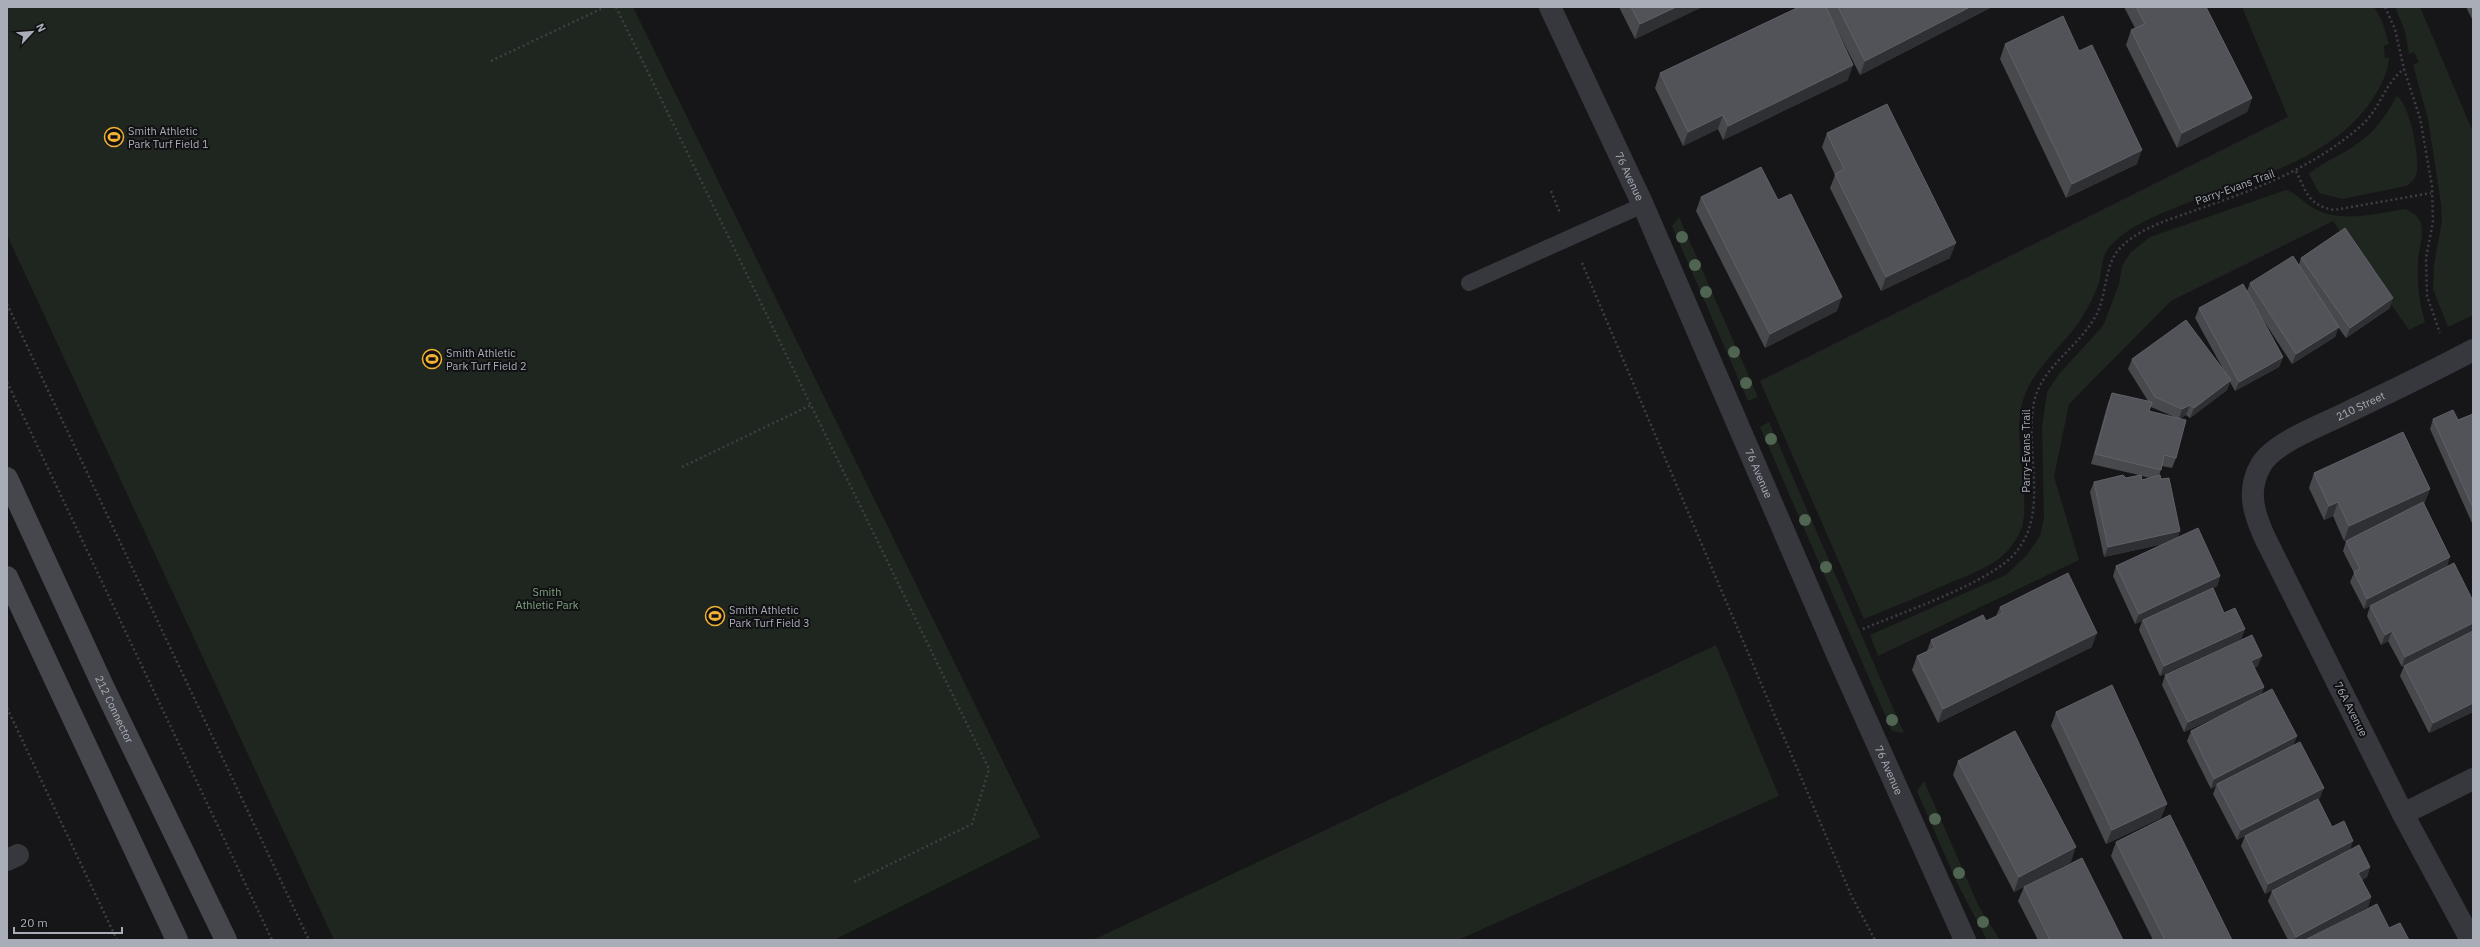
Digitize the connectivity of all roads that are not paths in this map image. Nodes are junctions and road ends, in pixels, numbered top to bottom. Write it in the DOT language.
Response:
graph roads {
  1 [pos="1550,7"];
  2 [pos="1644,205"];
  3 [pos="1469,283"];
  4 [pos="2473,350"];
  5 [pos="2257,473"];
  6 [pos="7,478"];
  7 [pos="7,577"];
  8 [pos="2473,778"];
  9 [pos="2403,814"];
  10 [pos="177,940"];
  11 [pos="226,940"];
  12 [pos="1965,940"];
  13 [pos="2470,940"];
  1 -- 2 [label="street, 76 Avenue"];
  2 -- 3 [label="lane"];
  2 -- 12 [label="street, 76 Avenue"];
  4 -- 5 [label="street, 210 Street"];
  5 -- 9 [label="street, 76A Avenue"];
  6 -- 11 [label="main road, 212 Connector"];
  7 -- 10 [label="main road"];
  8 -- 9 [label="street"];
  9 -- 13 [label="street, 76A Avenue"];
}
